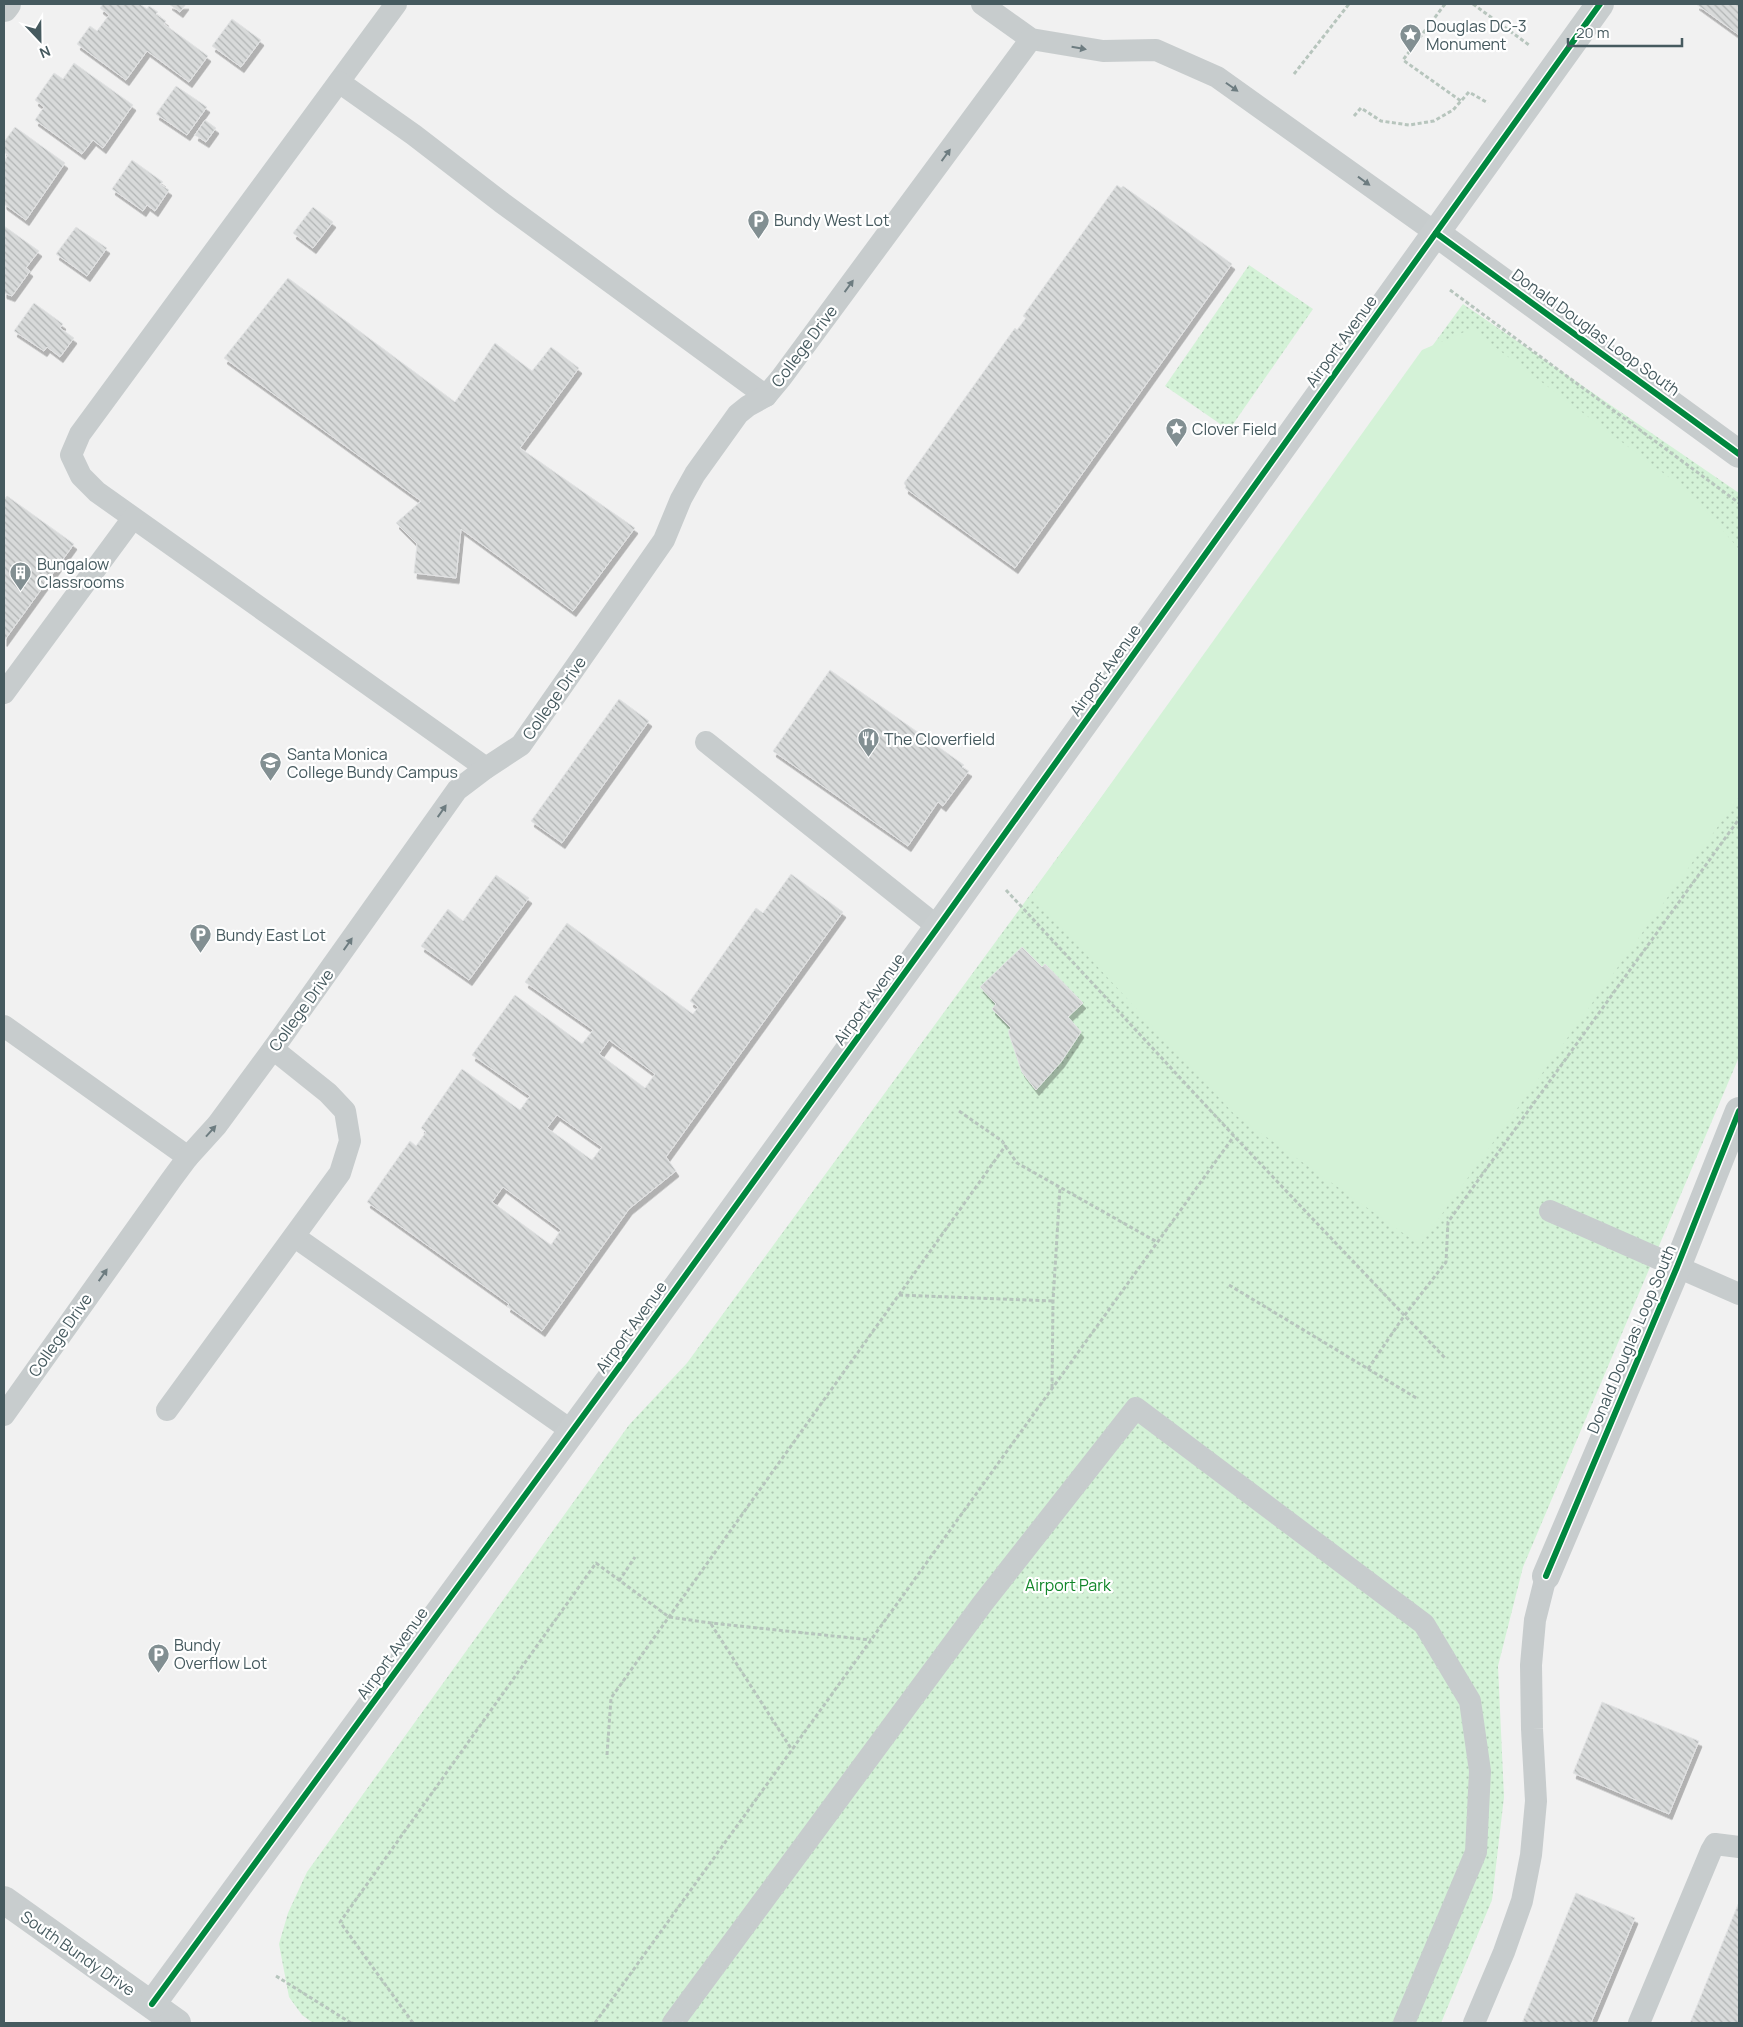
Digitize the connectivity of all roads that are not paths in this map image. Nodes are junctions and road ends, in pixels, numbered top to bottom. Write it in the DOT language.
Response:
graph roads {
  1 [pos="7,4"];
  2 [pos="396,4"];
  3 [pos="982,4"];
  4 [pos="1600,4"];
  5 [pos="4,8"];
  6 [pos="1031,39"];
  7 [pos="338,82"];
  8 [pos="1436,233"];
  9 [pos="766,396"];
  10 [pos="1739,454"];
  11 [pos="133,518"];
  12 [pos="4,693"];
  13 [pos="706,742"];
  14 [pos="486,768"];
  15 [pos="938,927"];
  16 [pos="4,1026"];
  17 [pos="273,1049"];
  18 [pos="1739,1111"];
  19 [pos="188,1157"];
  20 [pos="1550,1211"];
  21 [pos="295,1237"];
  22 [pos="1677,1267"];
  23 [pos="1739,1294"];
  24 [pos="167,1410"];
  25 [pos="4,1414"];
  26 [pos="572,1432"];
  27 [pos="1546,1576"];
  28 [pos="1739,1847"];
  29 [pos="4,1900"];
  30 [pos="152,2004"];
  31 [pos="177,2023"];
  32 [pos="673,2023"];
  33 [pos="1404,2023"];
  34 [pos="1474,2023"];
  35 [pos="1639,2023"];
  1 -- 5 [label="street"];
  2 -- 7 [label="lane"];
  3 -- 6 [label="lane"];
  4 -- 8 [label="street, Airport Avenue"];
  6 -- 8 [label="lane, one-way"];
  9 -- 6 [label="lane, College Drive, one-way"];
  7 -- 9 [label="lane"];
  7 -- 11 [label="lane"];
  8 -- 10 [label="street, Donald Douglas Loop South"];
  8 -- 15 [label="street, Airport Avenue"];
  9 -- 14 [label="lane, College Drive"];
  11 -- 12 [label="lane"];
  11 -- 14 [label="lane"];
  13 -- 15 [label="lane"];
  17 -- 14 [label="lane, College Drive, one-way"];
  15 -- 26 [label="street, Airport Avenue"];
  16 -- 19 [label="lane"];
  19 -- 17 [label="lane, College Drive, one-way"];
  17 -- 21 [label="lane"];
  18 -- 22 [label="street, Donald Douglas Loop South"];
  25 -- 19 [label="lane, College Drive, one-way"];
  20 -- 22 [label="lane"];
  21 -- 24 [label="lane"];
  21 -- 26 [label="lane"];
  22 -- 23 [label="lane"];
  22 -- 27 [label="street, Donald Douglas Loop South"];
  26 -- 30 [label="street, Airport Avenue"];
  27 -- 34 [label="lane, Donald Douglas Loop South"];
  28 -- 35 [label="lane"];
  29 -- 30 [label="street, South Bundy Drive"];
  30 -- 31 [label="street, South Bundy Drive"];
  32 -- 33 [label="lane"];
}
